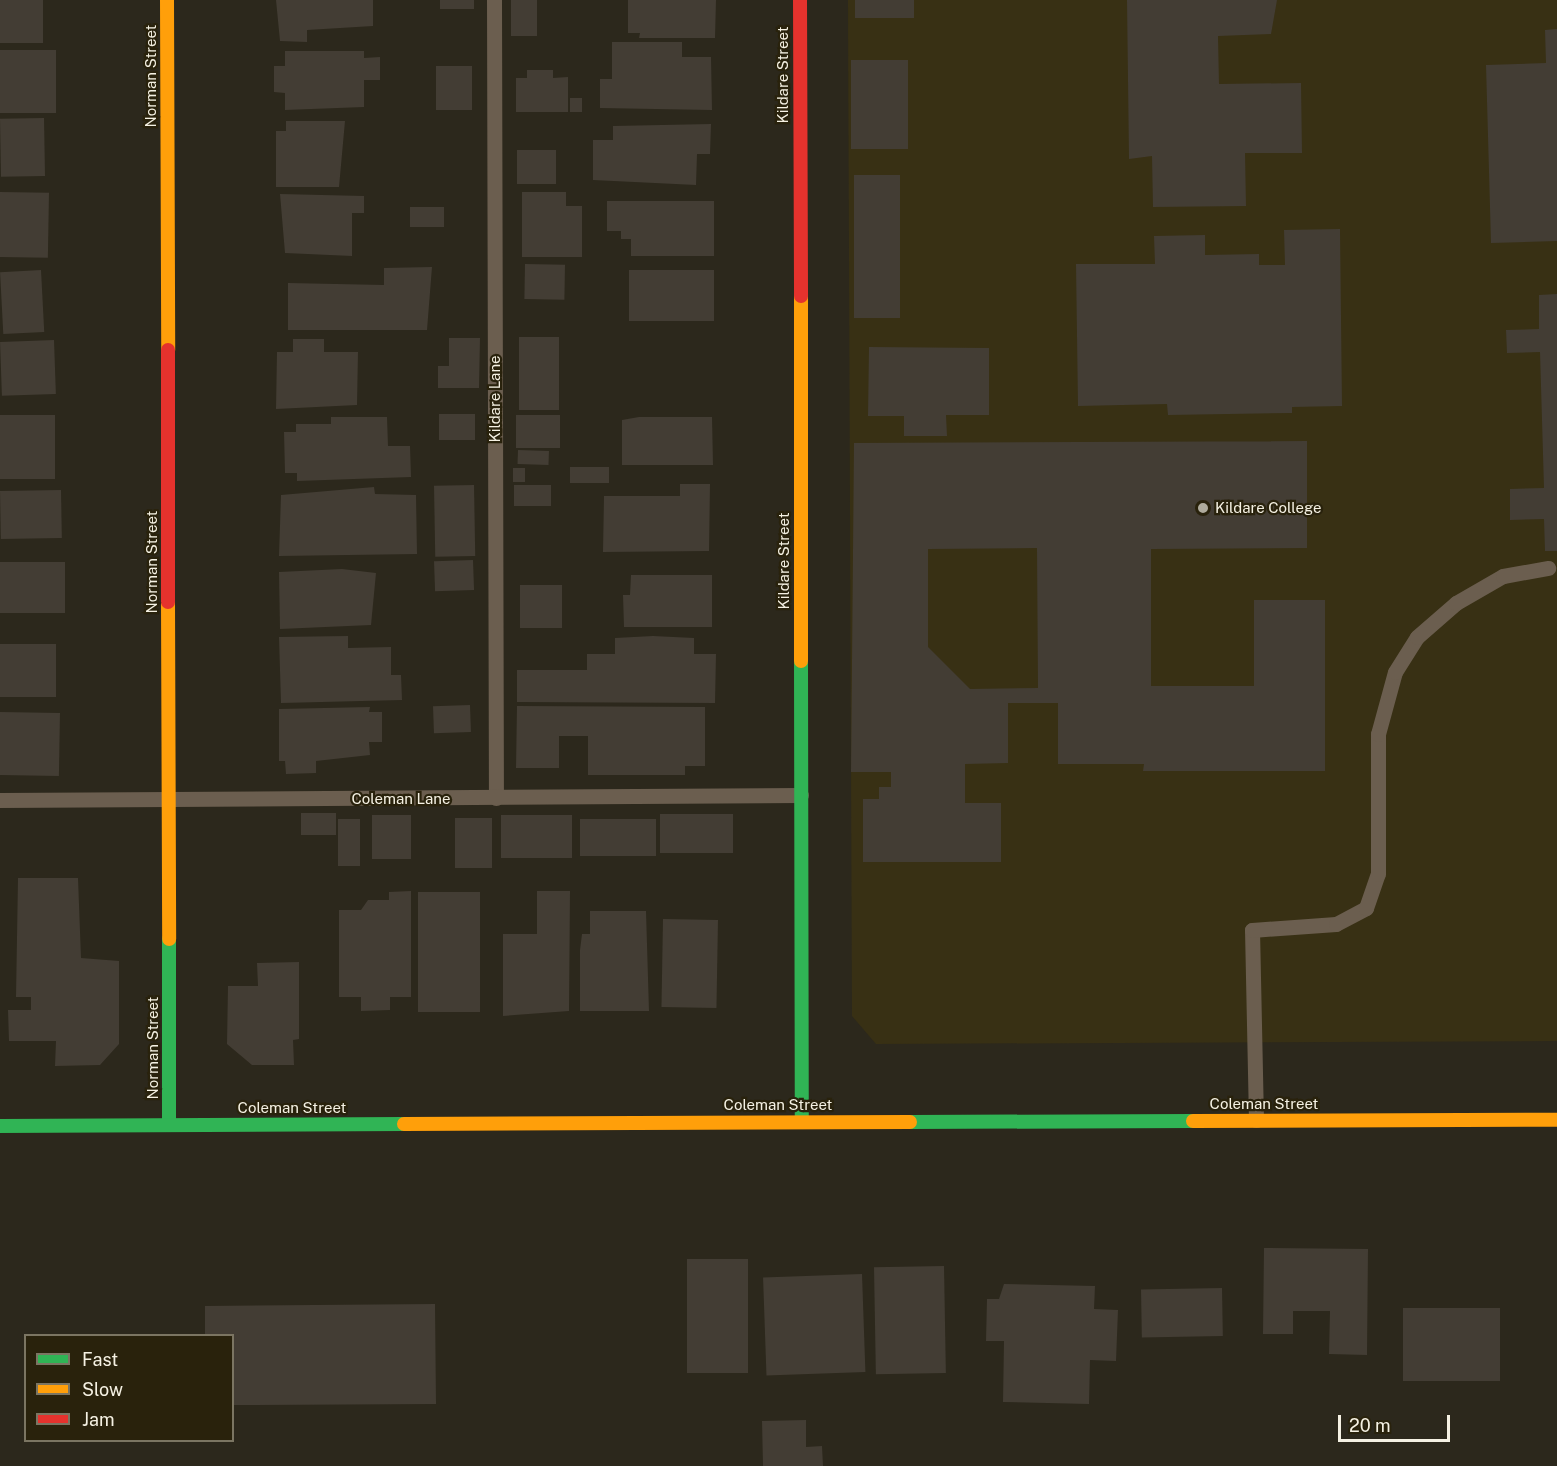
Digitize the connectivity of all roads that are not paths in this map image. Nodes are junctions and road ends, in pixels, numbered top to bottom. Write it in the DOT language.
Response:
graph roads {
  1 [pos="167,0"];
  2 [pos="494,0"];
  3 [pos="800,0"];
  4 [pos="1548,568"];
  5 [pos="801,795"];
  6 [pos="496,798"];
  7 [pos="0,800"];
  8 [pos="169,800"];
  9 [pos="1256,1120"];
  10 [pos="1557,1120"];
  11 [pos="802,1122"];
  12 [pos="169,1125"];
  13 [pos="0,1126"];
  1 -- 8 [label="street, Norman Street"];
  2 -- 6 [label="lane, Kildare Lane"];
  3 -- 5 [label="street, Kildare Street"];
  4 -- 9 [label="lane"];
  5 -- 6 [label="lane, Coleman Lane"];
  5 -- 11 [label="street, Kildare Street"];
  6 -- 8 [label="lane, Coleman Lane"];
  7 -- 8 [label="lane, Coleman Lane"];
  8 -- 12 [label="street, Norman Street"];
  9 -- 10 [label="street, Coleman Street"];
  9 -- 11 [label="street, Coleman Street"];
  11 -- 12 [label="street, Coleman Street"];
  12 -- 13 [label="street, Coleman Street"];
}
